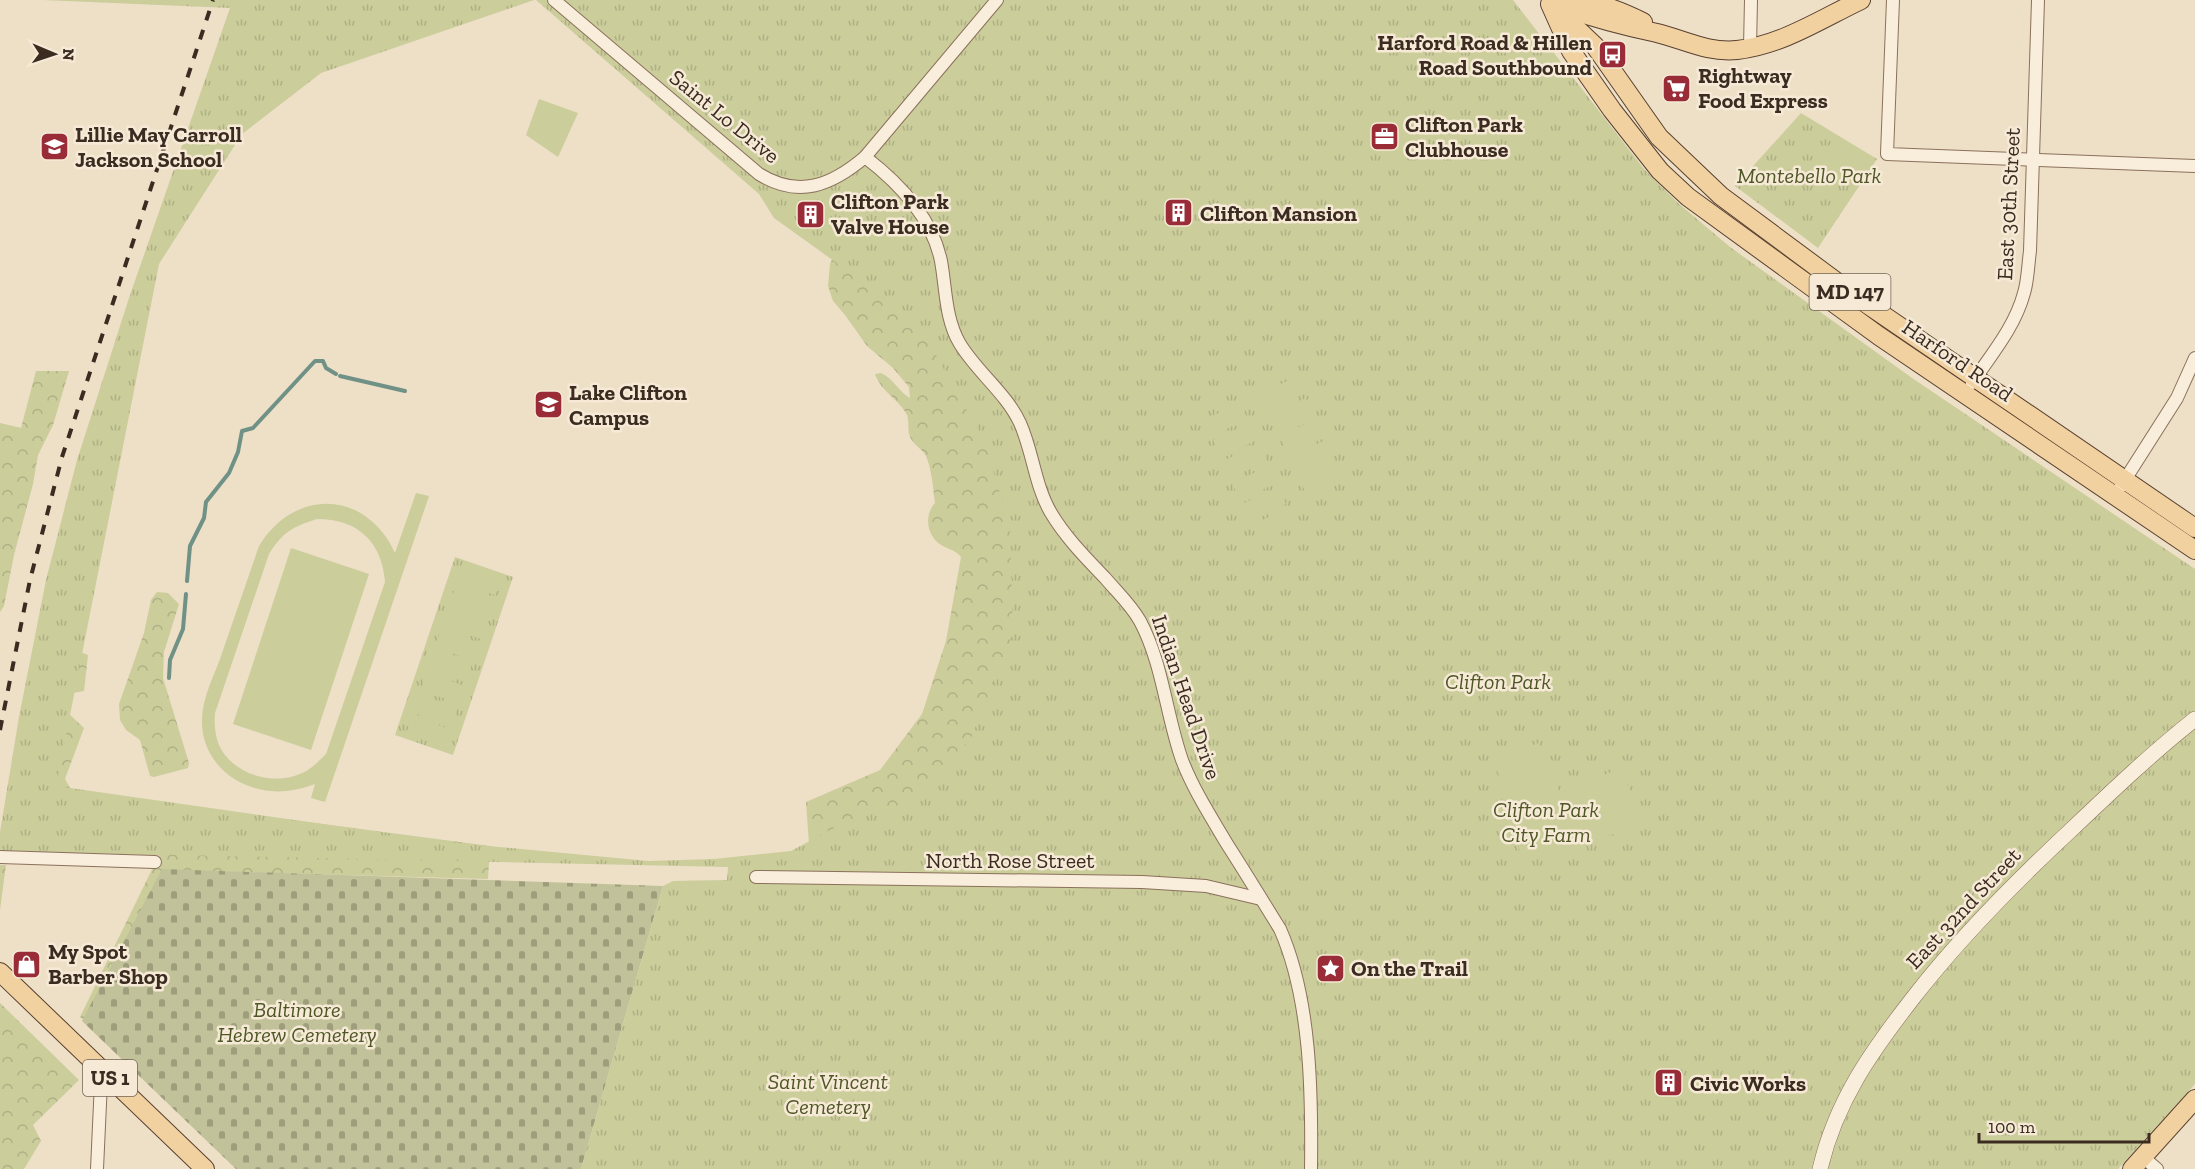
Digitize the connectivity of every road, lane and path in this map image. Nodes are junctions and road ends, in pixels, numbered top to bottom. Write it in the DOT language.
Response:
graph roads {
  1 [pos="554,0"];
  2 [pos="997,0"];
  3 [pos="1751,0"];
  4 [pos="1861,0"];
  5 [pos="1893,0"];
  6 [pos="2038,0"];
  7 [pos="1551,1"];
  8 [pos="1625,27"];
  9 [pos="1658,34"];
  10 [pos="1595,46"];
  11 [pos="1750,47"];
  12 [pos="865,157"];
  13 [pos="2032,160"];
  14 [pos="2195,166"];
  15 [pos="2195,358"];
  16 [pos="1975,378"];
  17 [pos="1964,394"];
  18 [pos="2120,489"];
  19 [pos="2195,528"];
  20 [pos="2195,550"];
  21 [pos="2195,720"];
  22 [pos="0,857"];
  23 [pos="154,862"];
  24 [pos="756,877"];
  25 [pos="1261,899"];
  26 [pos="0,972"];
  27 [pos="107,1075"];
  28 [pos="2195,1099"];
  29 [pos="2144,1165"];
  30 [pos="97,1169"];
  31 [pos="205,1169"];
  32 [pos="1311,1169"];
  33 [pos="1820,1169"];
  1 -- 12 [label="street, Saint Lo Drive"];
  2 -- 12 [label="street, Saint Lo Drive"];
  3 -- 11 [label="street"];
  4 -- 11 [label="main road"];
  5 -- 13 [label="street"];
  6 -- 13 [label="street, East 30th Street"];
  7 -- 8 [label="main road"];
  7 -- 9 [label="main road"];
  7 -- 10 [label="main road, Harford Road / MD 147"];
  7 -- 17 [label="main road, Harford Road / MD 147"];
  8 -- 9 [label="main road"];
  8 -- 10 [label="main road"];
  9 -- 11 [label="main road"];
  10 -- 16 [label="main road, Harford Road / MD 147"];
  12 -- 25 [label="street, Indian Head Drive"];
  13 -- 14 [label="street"];
  13 -- 16 [label="street, East 30th Street"];
  15 -- 18 [label="street"];
  16 -- 17 [label="street, East 30th Street"];
  16 -- 18 [label="main road, Harford Road / MD 147"];
  17 -- 18 [label="main road, Harford Road / MD 147"];
  18 -- 19 [label="main road, Harford Road / MD 147"];
  18 -- 20 [label="main road, Harford Road / MD 147"];
  21 -- 33 [label="street, East 32nd Street"];
  22 -- 23 [label="street"];
  24 -- 25 [label="street, North Rose Street"];
  25 -- 32 [label="street, Indian Head Drive"];
  26 -- 27 [label="main road, US 1"];
  27 -- 30 [label="street"];
  27 -- 31 [label="main road, US 1"];
  28 -- 29 [label="main road"];
}
